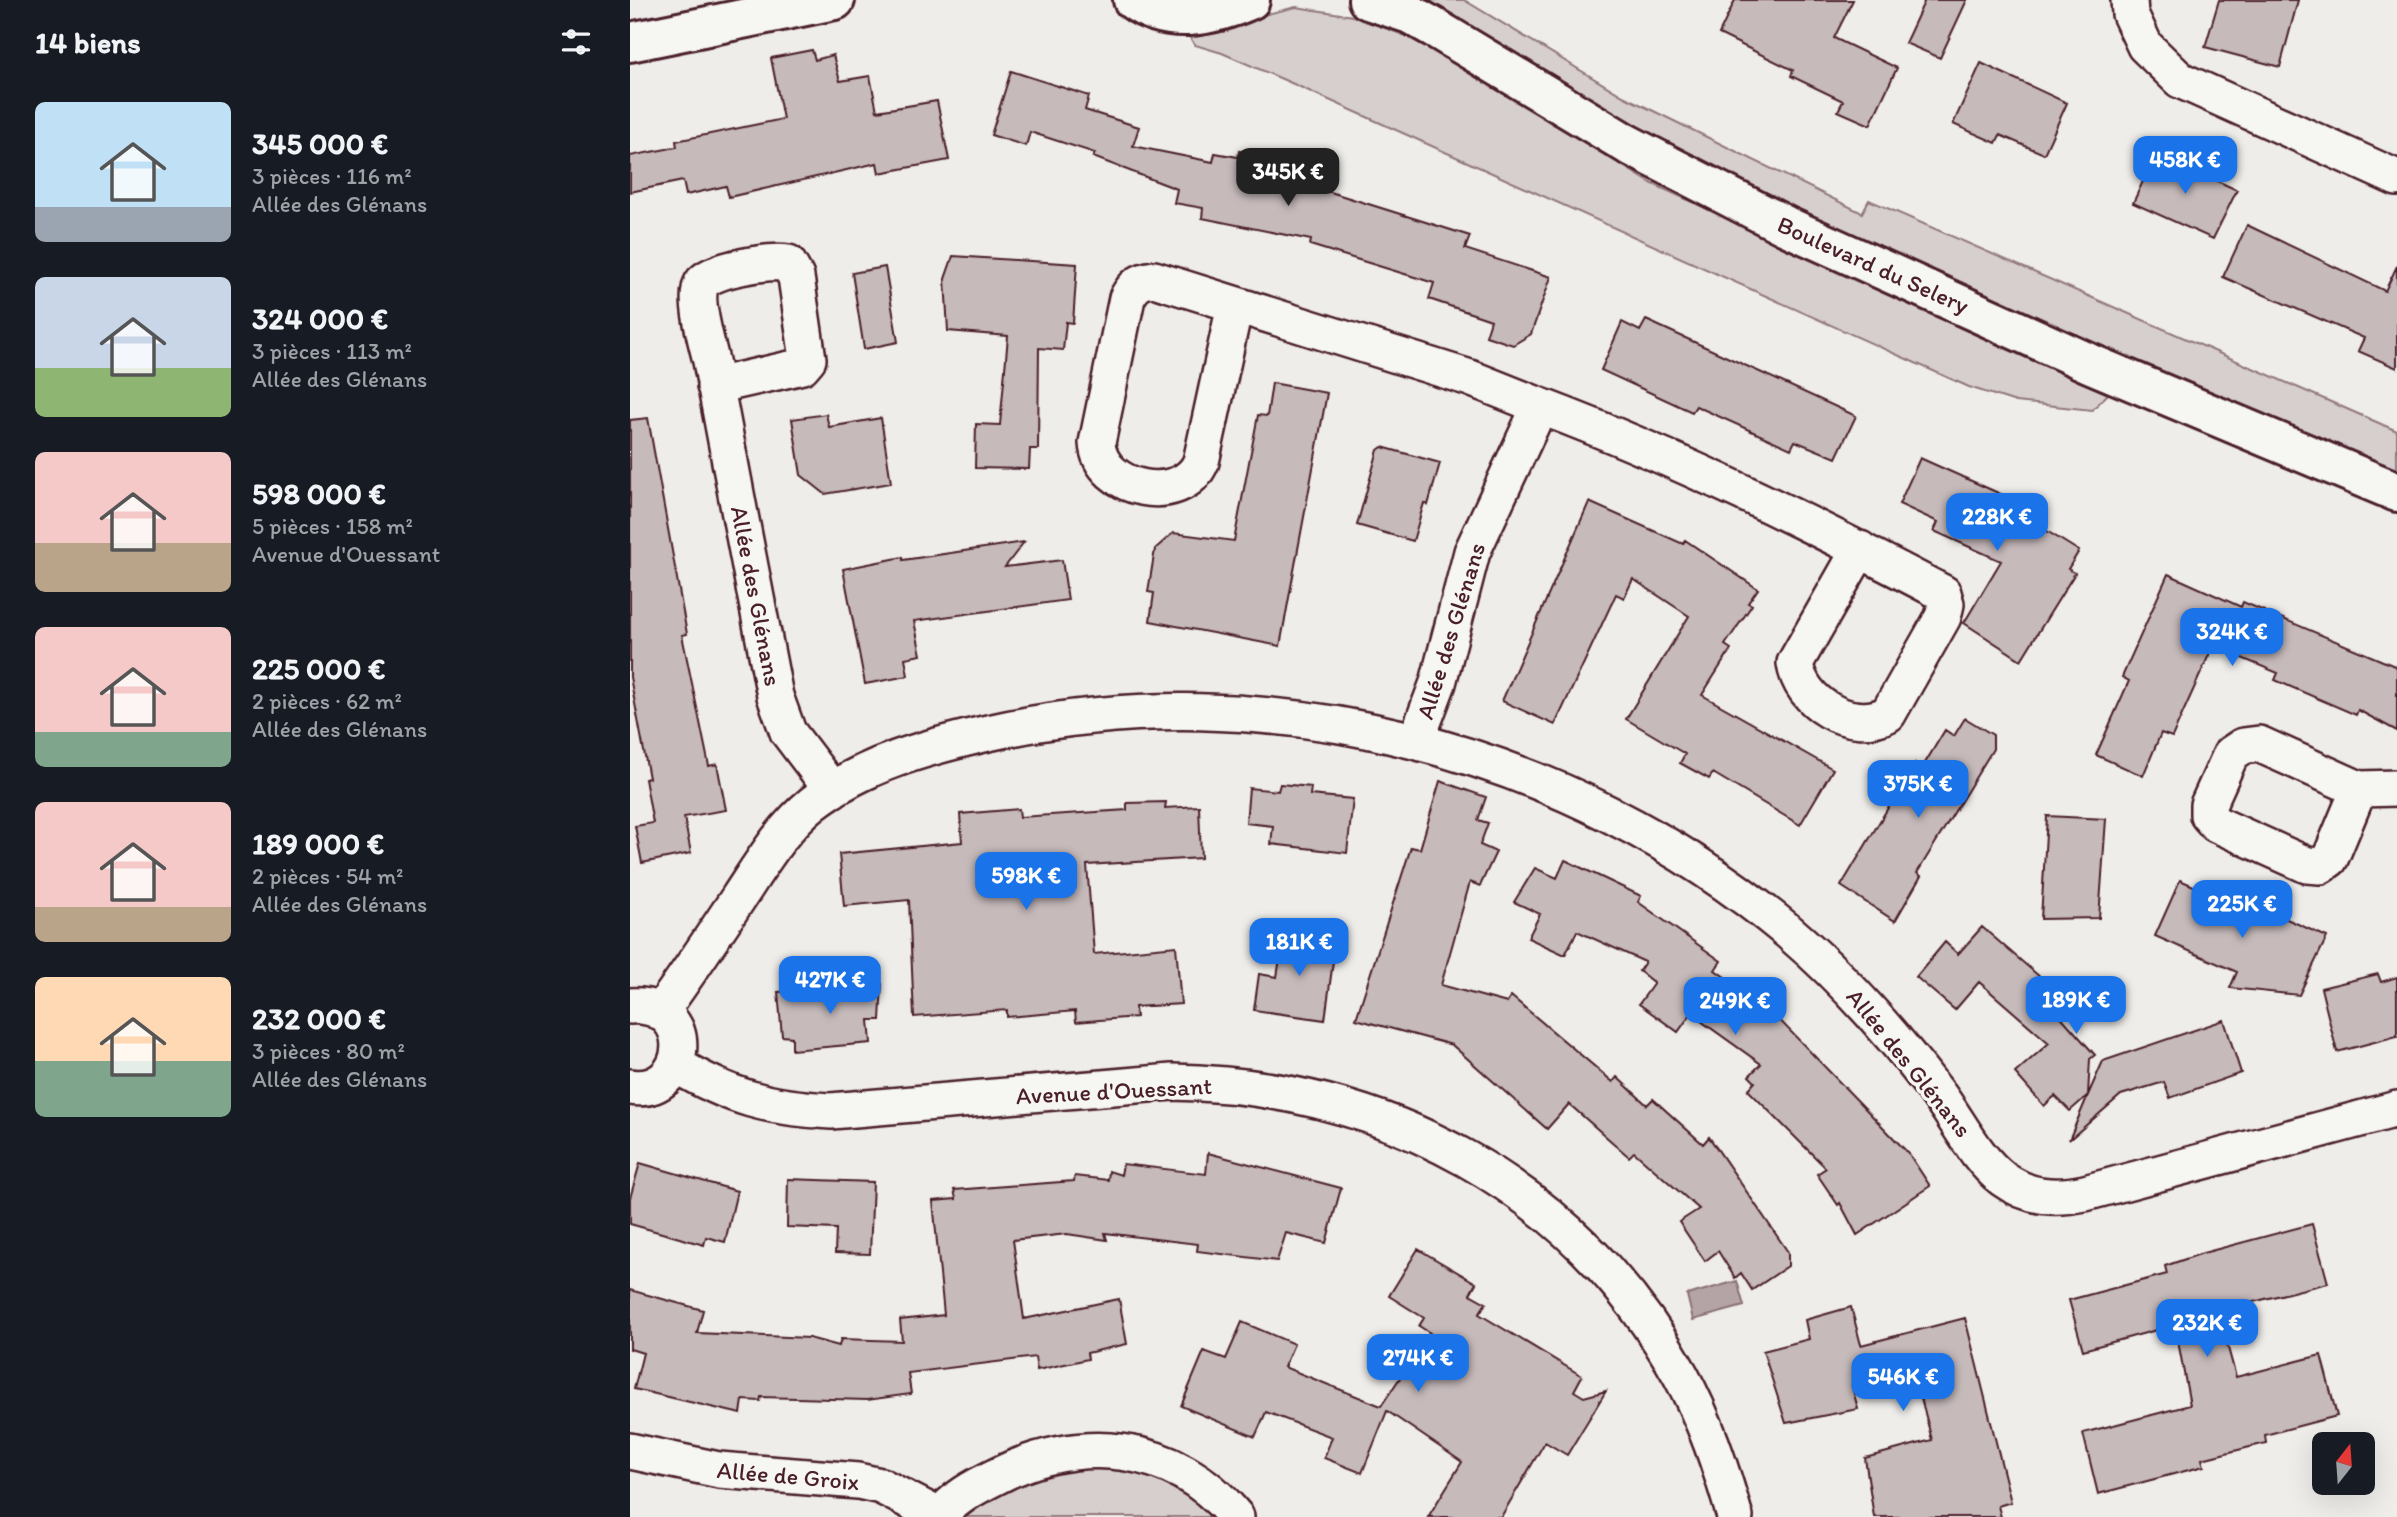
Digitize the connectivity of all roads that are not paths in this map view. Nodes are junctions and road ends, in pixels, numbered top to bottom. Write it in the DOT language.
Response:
graph roads {
  1 [pos="835,0"];
  2 [pos="1133,0"];
  3 [pos="1250,0"];
  4 [pos="1368,0"];
  5 [pos="2129,0"];
  6 [pos="630,42"];
  7 [pos="2397,178"];
  8 [pos="1235,305"];
  9 [pos="715,386"];
  10 [pos="1540,406"];
  11 [pos="2397,492"];
  12 [pos="1860,549"];
  13 [pos="1416,741"];
  14 [pos="2397,788"];
  15 [pos="2359,789"];
  16 [pos="832,790"];
  17 [pos="646,1009"];
  18 [pos="676,1065"];
  19 [pos="630,1087"];
  20 [pos="2397,1109"];
  21 [pos="630,1451"];
  22 [pos="939,1516"];
  23 [pos="1236,1517"];
  24 [pos="1735,1517"];
  1 -- 6 [label="street"];
  2 -- 3 [label="street"];
  4 -- 11 [label="street, Boulevard du Selery"];
  5 -- 7 [label="street"];
  8 -- 8 [label="street"];
  8 -- 10 [label="street"];
  9 -- 16 [label="street, Allée des Glénans"];
  10 -- 12 [label="street"];
  10 -- 13 [label="street, Allée des Glénans"];
  12 -- 12 [label="street"];
  13 -- 16 [label="street, Allée des Glénans"];
  13 -- 20 [label="street, Allée des Glénans"];
  14 -- 15 [label="street"];
  16 -- 17 [label="street, Allée des Glénans"];
  17 -- 18 [label="street"];
  18 -- 19 [label="street"];
  18 -- 24 [label="street, Avenue d'Ouessant"];
  21 -- 22 [label="street, Allée de Groix"];
  22 -- 23 [label="street"];
}
